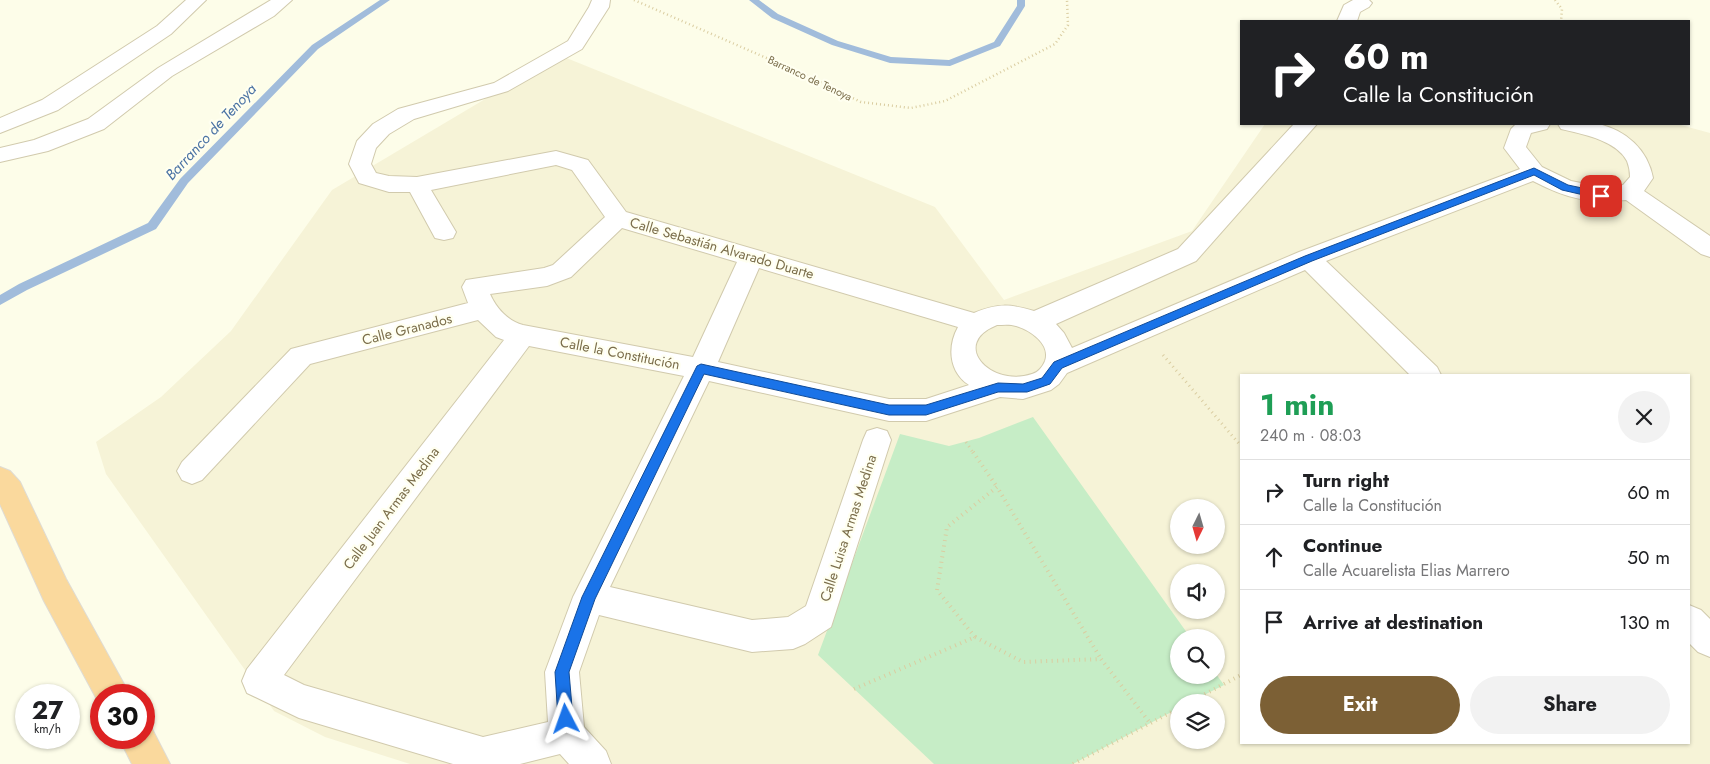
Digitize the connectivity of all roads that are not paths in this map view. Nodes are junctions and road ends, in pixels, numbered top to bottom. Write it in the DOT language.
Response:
graph roads {
  1 [pos="198,0"];
  2 [pos="283,0"];
  3 [pos="601,0"];
  4 [pos="1362,3"];
  5 [pos="1347,20"];
  6 [pos="1305,125"];
  7 [pos="1535,125"];
  8 [pos="1576,125"];
  9 [pos="0,126"];
  10 [pos="0,155"];
  11 [pos="1534,172"];
  12 [pos="417,185"];
  13 [pos="1630,192"];
  14 [pos="618,218"];
  15 [pos="444,232"];
  16 [pos="1710,248"];
  17 [pos="751,258"];
  18 [pos="1308,258"];
  19 [pos="483,309"];
  20 [pos="1035,322"];
  21 [pos="976,323"];
  22 [pos="523,334"];
  23 [pos="1058,365"];
  24 [pos="701,369"];
  25 [pos="1426,374"];
  26 [pos="998,387"];
  27 [pos="877,440"];
  28 [pos="192,471"];
  29 [pos="4,486"];
  30 [pos="589,597"];
  31 [pos="1690,622"];
  32 [pos="1710,640"];
  33 [pos="108,684"];
  34 [pos="567,735"];
  35 [pos="143,749"];
  36 [pos="152,764"];
  37 [pos="594,764"];
  1 -- 9 [label="street"];
  2 -- 10 [label="street"];
  3 -- 12 [label="street, Calle Sebastián Alvarado Duarte"];
  4 -- 5 [label="street"];
  6 -- 20 [label="street"];
  7 -- 11 [label="street"];
  8 -- 13 [label="street"];
  11 -- 13 [label="street"];
  11 -- 18 [label="street"];
  12 -- 14 [label="street, Calle Sebastián Alvarado Duarte"];
  12 -- 15 [label="street"];
  13 -- 16 [label="street"];
  14 -- 17 [label="street, Calle Sebastián Alvarado Duarte"];
  14 -- 19 [label="street"];
  17 -- 21 [label="street, Calle Sebastián Alvarado Duarte"];
  17 -- 24 [label="street"];
  18 -- 23 [label="street"];
  18 -- 25 [label="street"];
  19 -- 22 [label="street, Calle la Constitución"];
  19 -- 28 [label="street, Calle Granados"];
  20 -- 21 [label="street"];
  20 -- 23 [label="street"];
  21 -- 26 [label="street"];
  22 -- 24 [label="street, Calle la Constitución"];
  22 -- 34 [label="street, Calle Juan Armas Medina"];
  23 -- 26 [label="street"];
  24 -- 26 [label="street, Calle la Constitución"];
  24 -- 30 [label="street"];
  27 -- 30 [label="street, Calle Luisa Armas Medina"];
  29 -- 33 [label="highway"];
  30 -- 34 [label="street"];
  31 -- 32 [label="street"];
  34 -- 37 [label="street"];
  35 -- 36 [label="highway"];
}
